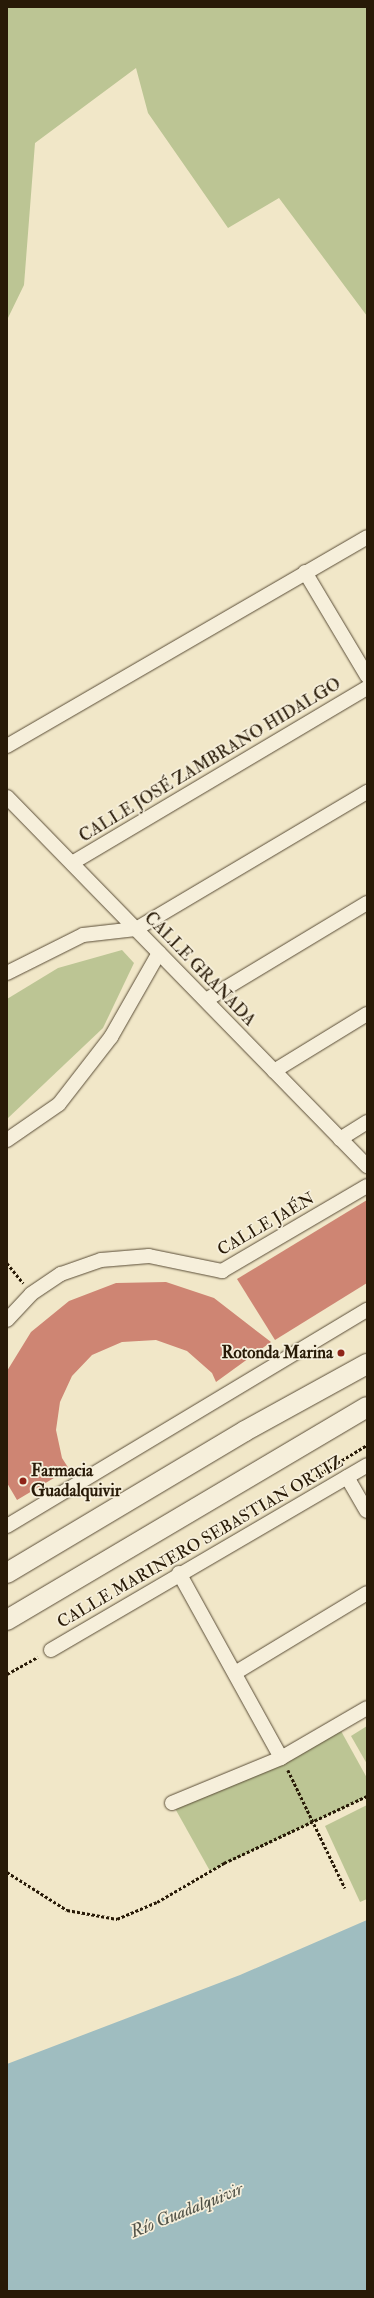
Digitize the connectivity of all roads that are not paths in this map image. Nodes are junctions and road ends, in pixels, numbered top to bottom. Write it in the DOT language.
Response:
graph roads {
  1 [pos="367,536"];
  2 [pos="305,572"];
  3 [pos="367,676"];
  4 [pos="367,688"];
  5 [pos="7,746"];
  6 [pos="367,792"];
  7 [pos="7,797"];
  8 [pos="72,863"];
  9 [pos="367,902"];
  10 [pos="136,929"];
  11 [pos="159,953"];
  12 [pos="7,974"];
  13 [pos="206,1000"];
  14 [pos="367,1014"];
  15 [pos="274,1071"];
  16 [pos="367,1122"];
  17 [pos="340,1138"];
  18 [pos="7,1140"];
  19 [pos="367,1166"];
  20 [pos="367,1186"];
  21 [pos="367,1310"];
  22 [pos="7,1320"];
  23 [pos="367,1364"];
  24 [pos="367,1407"];
  25 [pos="367,1465"];
  26 [pos="346,1477"];
  27 [pos="367,1511"];
  28 [pos="7,1526"];
  29 [pos="7,1573"];
  30 [pos="179,1573"];
  31 [pos="367,1593"];
  32 [pos="7,1620"];
  33 [pos="50,1650"];
  34 [pos="235,1674"];
  35 [pos="367,1708"];
  36 [pos="281,1758"];
  37 [pos="172,1803"];
  1 -- 2 [label="street"];
  2 -- 3 [label="street"];
  2 -- 5 [label="street"];
  4 -- 8 [label="street, CALLE JOSÉ ZAMBRANO HIDALGO"];
  6 -- 10 [label="street"];
  7 -- 8 [label="street, CALLE GRANADA"];
  8 -- 10 [label="street, CALLE GRANADA"];
  9 -- 13 [label="street"];
  10 -- 11 [label="street, CALLE GRANADA"];
  10 -- 12 [label="street"];
  11 -- 13 [label="street, CALLE GRANADA"];
  11 -- 18 [label="street"];
  13 -- 15 [label="street, CALLE GRANADA"];
  14 -- 15 [label="street"];
  15 -- 17 [label="street, CALLE GRANADA"];
  16 -- 17 [label="street"];
  17 -- 19 [label="street, CALLE GRANADA"];
  20 -- 22 [label="street, CALLE JAÉN"];
  21 -- 28 [label="street"];
  23 -- 29 [label="main road"];
  24 -- 32 [label="main road"];
  25 -- 26 [label="street, CALLE MARINERO SEBASTIAN ORTIZ"];
  26 -- 27 [label="street"];
  26 -- 30 [label="street, CALLE MARINERO SEBASTIAN ORTIZ"];
  30 -- 33 [label="street, CALLE MARINERO SEBASTIAN ORTIZ"];
  30 -- 34 [label="street"];
  31 -- 34 [label="street"];
  34 -- 36 [label="street"];
  35 -- 36 [label="street"];
  36 -- 37 [label="street"];
}
